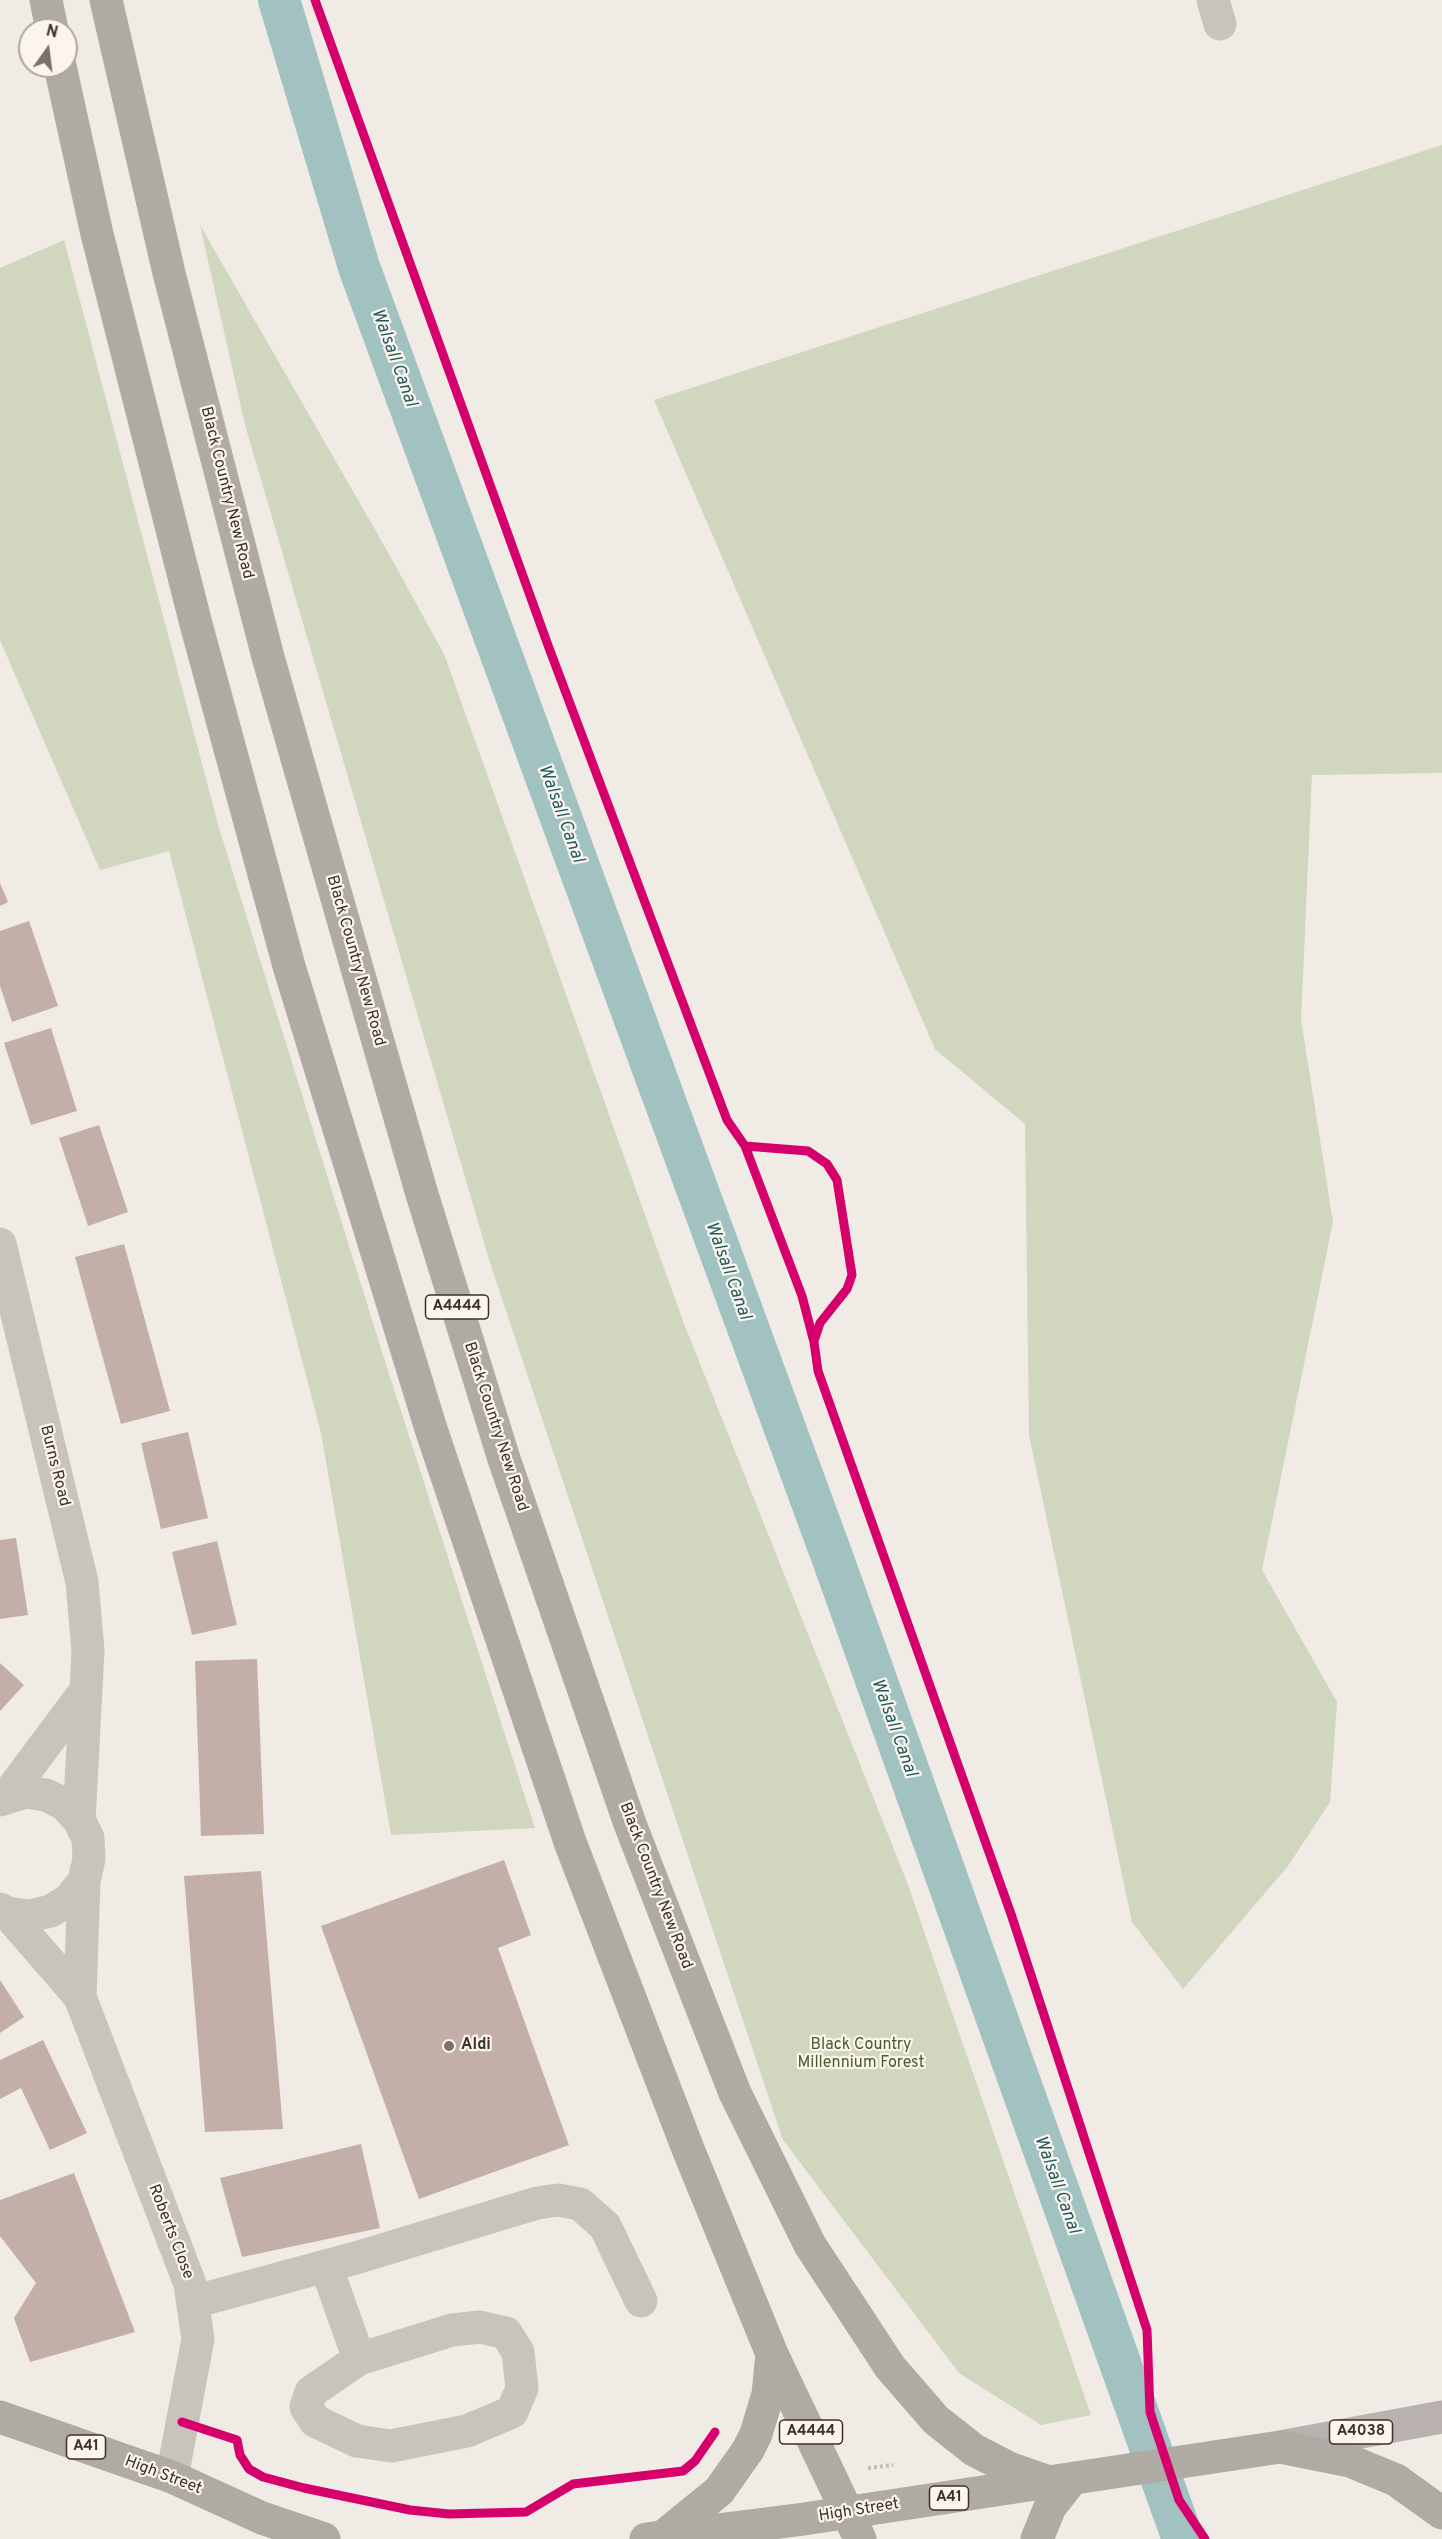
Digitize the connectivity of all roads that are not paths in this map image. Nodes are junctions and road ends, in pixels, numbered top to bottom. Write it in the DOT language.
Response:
graph roads {
  1 [pos="45,0"];
  2 [pos="106,0"];
  3 [pos="49,18"];
  4 [pos="63,78"];
  5 [pos="0,1244"];
  6 [pos="86,1690"];
  7 [pos="4,1798"];
  8 [pos="79,1820"];
  9 [pos="84,1881"];
  10 [pos="3,1911"];
  11 [pos="80,1997"];
  12 [pos="326,2266"];
  13 [pos="641,2301"];
  14 [pos="193,2302"];
  15 [pos="772,2354"];
  16 [pos="359,2359"];
  17 [pos="0,2417"];
  18 [pos="1442,2417"];
  19 [pos="1280,2447"];
  20 [pos="172,2477"];
  21 [pos="1061,2481"];
  22 [pos="1442,2513"];
  23 [pos="853,2526"];
  24 [pos="656,2537"];
  25 [pos="324,2539"];
  26 [pos="1037,2539"];
  1 -- 3 [label="highway"];
  2 -- 21 [label="highway, Black Country New Road / A4444"];
  4 -- 15 [label="highway, A4444"];
  5 -- 6 [label="street, Burns Road"];
  6 -- 7 [label="street"];
  6 -- 8 [label="street, Burns Road"];
  7 -- 8 [label="street"];
  8 -- 9 [label="street, Roberts Close"];
  9 -- 10 [label="street"];
  9 -- 11 [label="street, Roberts Close"];
  10 -- 11 [label="street, Roberts Close"];
  11 -- 14 [label="street, Roberts Close"];
  12 -- 13 [label="street"];
  12 -- 14 [label="street"];
  12 -- 16 [label="street"];
  14 -- 20 [label="street, Roberts Close"];
  15 -- 23 [label="highway, A4444"];
  15 -- 24 [label="highway"];
  16 -- 16 [label="street"];
  17 -- 20 [label="highway, High Street / A41"];
  18 -- 19 [label="main road, A4038"];
  19 -- 21 [label="highway, A41"];
  19 -- 22 [label="highway, A41"];
  20 -- 25 [label="highway, High Street / A41"];
  21 -- 23 [label="highway, High Street / A41"];
  21 -- 26 [label="highway"];
  23 -- 24 [label="highway, High Street / A41"];
}
